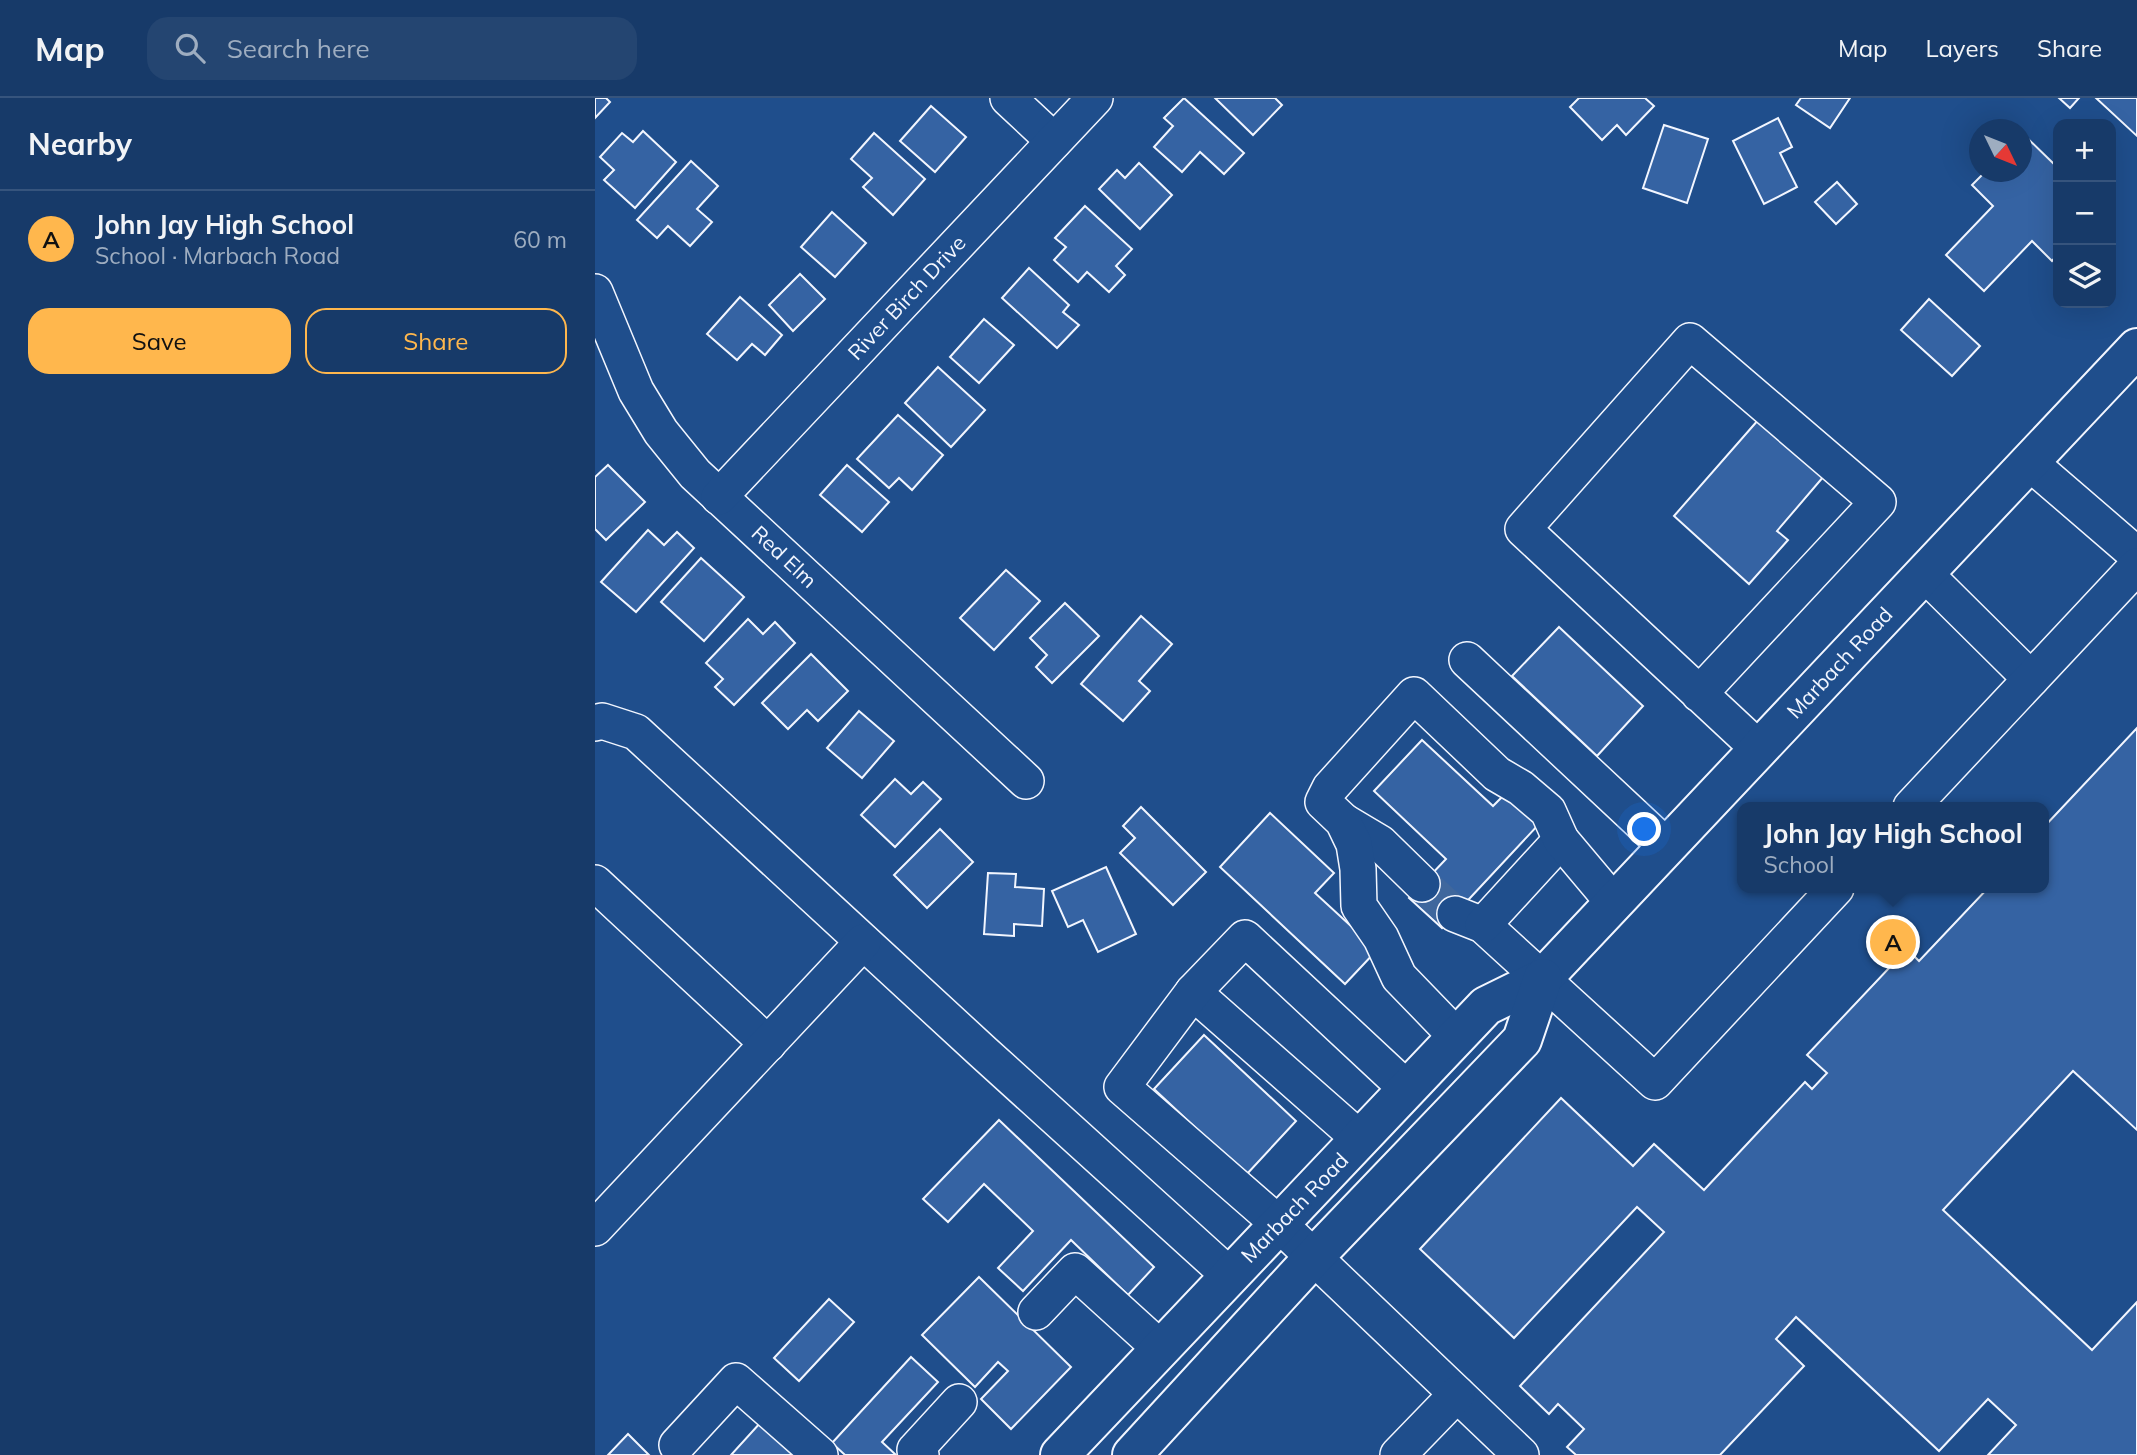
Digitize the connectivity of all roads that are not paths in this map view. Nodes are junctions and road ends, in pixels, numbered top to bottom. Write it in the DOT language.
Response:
graph roads {
  1 [pos="1008,98"];
  2 [pos="1095,98"];
  3 [pos="1054,141"];
  4 [pos="595,292"];
  5 [pos="2137,348"];
  6 [pos="2029,462"];
  7 [pos="719,497"];
  8 [pos="2137,555"];
  9 [pos="2137,566"];
  10 [pos="1924,573"];
  11 [pos="1467,660"];
  12 [pos="2031,679"];
  13 [pos="1699,694"];
  14 [pos="595,723"];
  15 [pos="1759,749"];
  16 [pos="1026,781"];
  17 [pos="1916,802"];
  18 [pos="1343,821"];
  19 [pos="1561,840"];
  20 [pos="1667,847"];
  21 [pos="595,883"];
  22 [pos="1422,884"];
  23 [pos="1831,893"];
  24 [pos="1614,903"];
  25 [pos="863,942"];
  26 [pos="1543,978"];
  27 [pos="1193,992"];
  28 [pos="1457,1037"];
  29 [pos="768,1044"];
  30 [pos="1407,1089"];
  31 [pos="1360,1139"];
  32 [pos="1279,1224"];
  33 [pos="595,1228"];
  34 [pos="1313,1258"];
  35 [pos="1230,1276"];
  36 [pos="1036,1312"];
  37 [pos="1160,1349"];
  38 [pos="1457,1394"];
  39 [pos="960,1402"];
  40 [pos="677,1445"];
  41 [pos="820,1455"];
  42 [pos="921,1455"];
  43 [pos="1060,1455"];
  44 [pos="1132,1455"];
  45 [pos="1398,1455"];
  46 [pos="1521,1455"];
  1 -- 3 [label="street"];
  2 -- 3 [label="street, River Birch Drive"];
  3 -- 7 [label="street, River Birch Drive"];
  4 -- 7 [label="street, Red Elm"];
  5 -- 6 [label="main road, Marbach Road"];
  6 -- 8 [label="street"];
  6 -- 10 [label="main road, Marbach Road"];
  7 -- 16 [label="street, Red Elm"];
  9 -- 12 [label="street"];
  10 -- 12 [label="street"];
  10 -- 15 [label="main road, Marbach Road"];
  11 -- 20 [label="street"];
  12 -- 17 [label="street"];
  13 -- 13 [label="street"];
  13 -- 15 [label="street"];
  14 -- 25 [label="street"];
  15 -- 20 [label="main road, Marbach Road"];
  18 -- 19 [label="street"];
  18 -- 22 [label="street"];
  18 -- 28 [label="street"];
  19 -- 24 [label="street"];
  19 -- 26 [label="street"];
  20 -- 24 [label="main road, Marbach Road"];
  21 -- 29 [label="street"];
  23 -- 26 [label="street"];
  24 -- 26 [label="main road, Marbach Road"];
  25 -- 29 [label="street"];
  25 -- 35 [label="street"];
  26 -- 28 [label="main road, Marbach Road"];
  26 -- 34 [label="main road, Marbach Road"];
  27 -- 30 [label="street"];
  27 -- 31 [label="street"];
  27 -- 32 [label="street"];
  28 -- 30 [label="main road, Marbach Road"];
  29 -- 33 [label="street"];
  30 -- 31 [label="main road, Marbach Road"];
  31 -- 32 [label="main road, Marbach Road"];
  32 -- 34 [label="street"];
  32 -- 35 [label="main road, Marbach Road"];
  34 -- 38 [label="street"];
  34 -- 44 [label="main road, Marbach Road"];
  35 -- 37 [label="main road, Marbach Road"];
  36 -- 37 [label="street"];
  37 -- 43 [label="main road, Marbach Road"];
  38 -- 45 [label="street"];
  38 -- 46 [label="street"];
  39 -- 42 [label="street"];
  40 -- 41 [label="street"];
}
